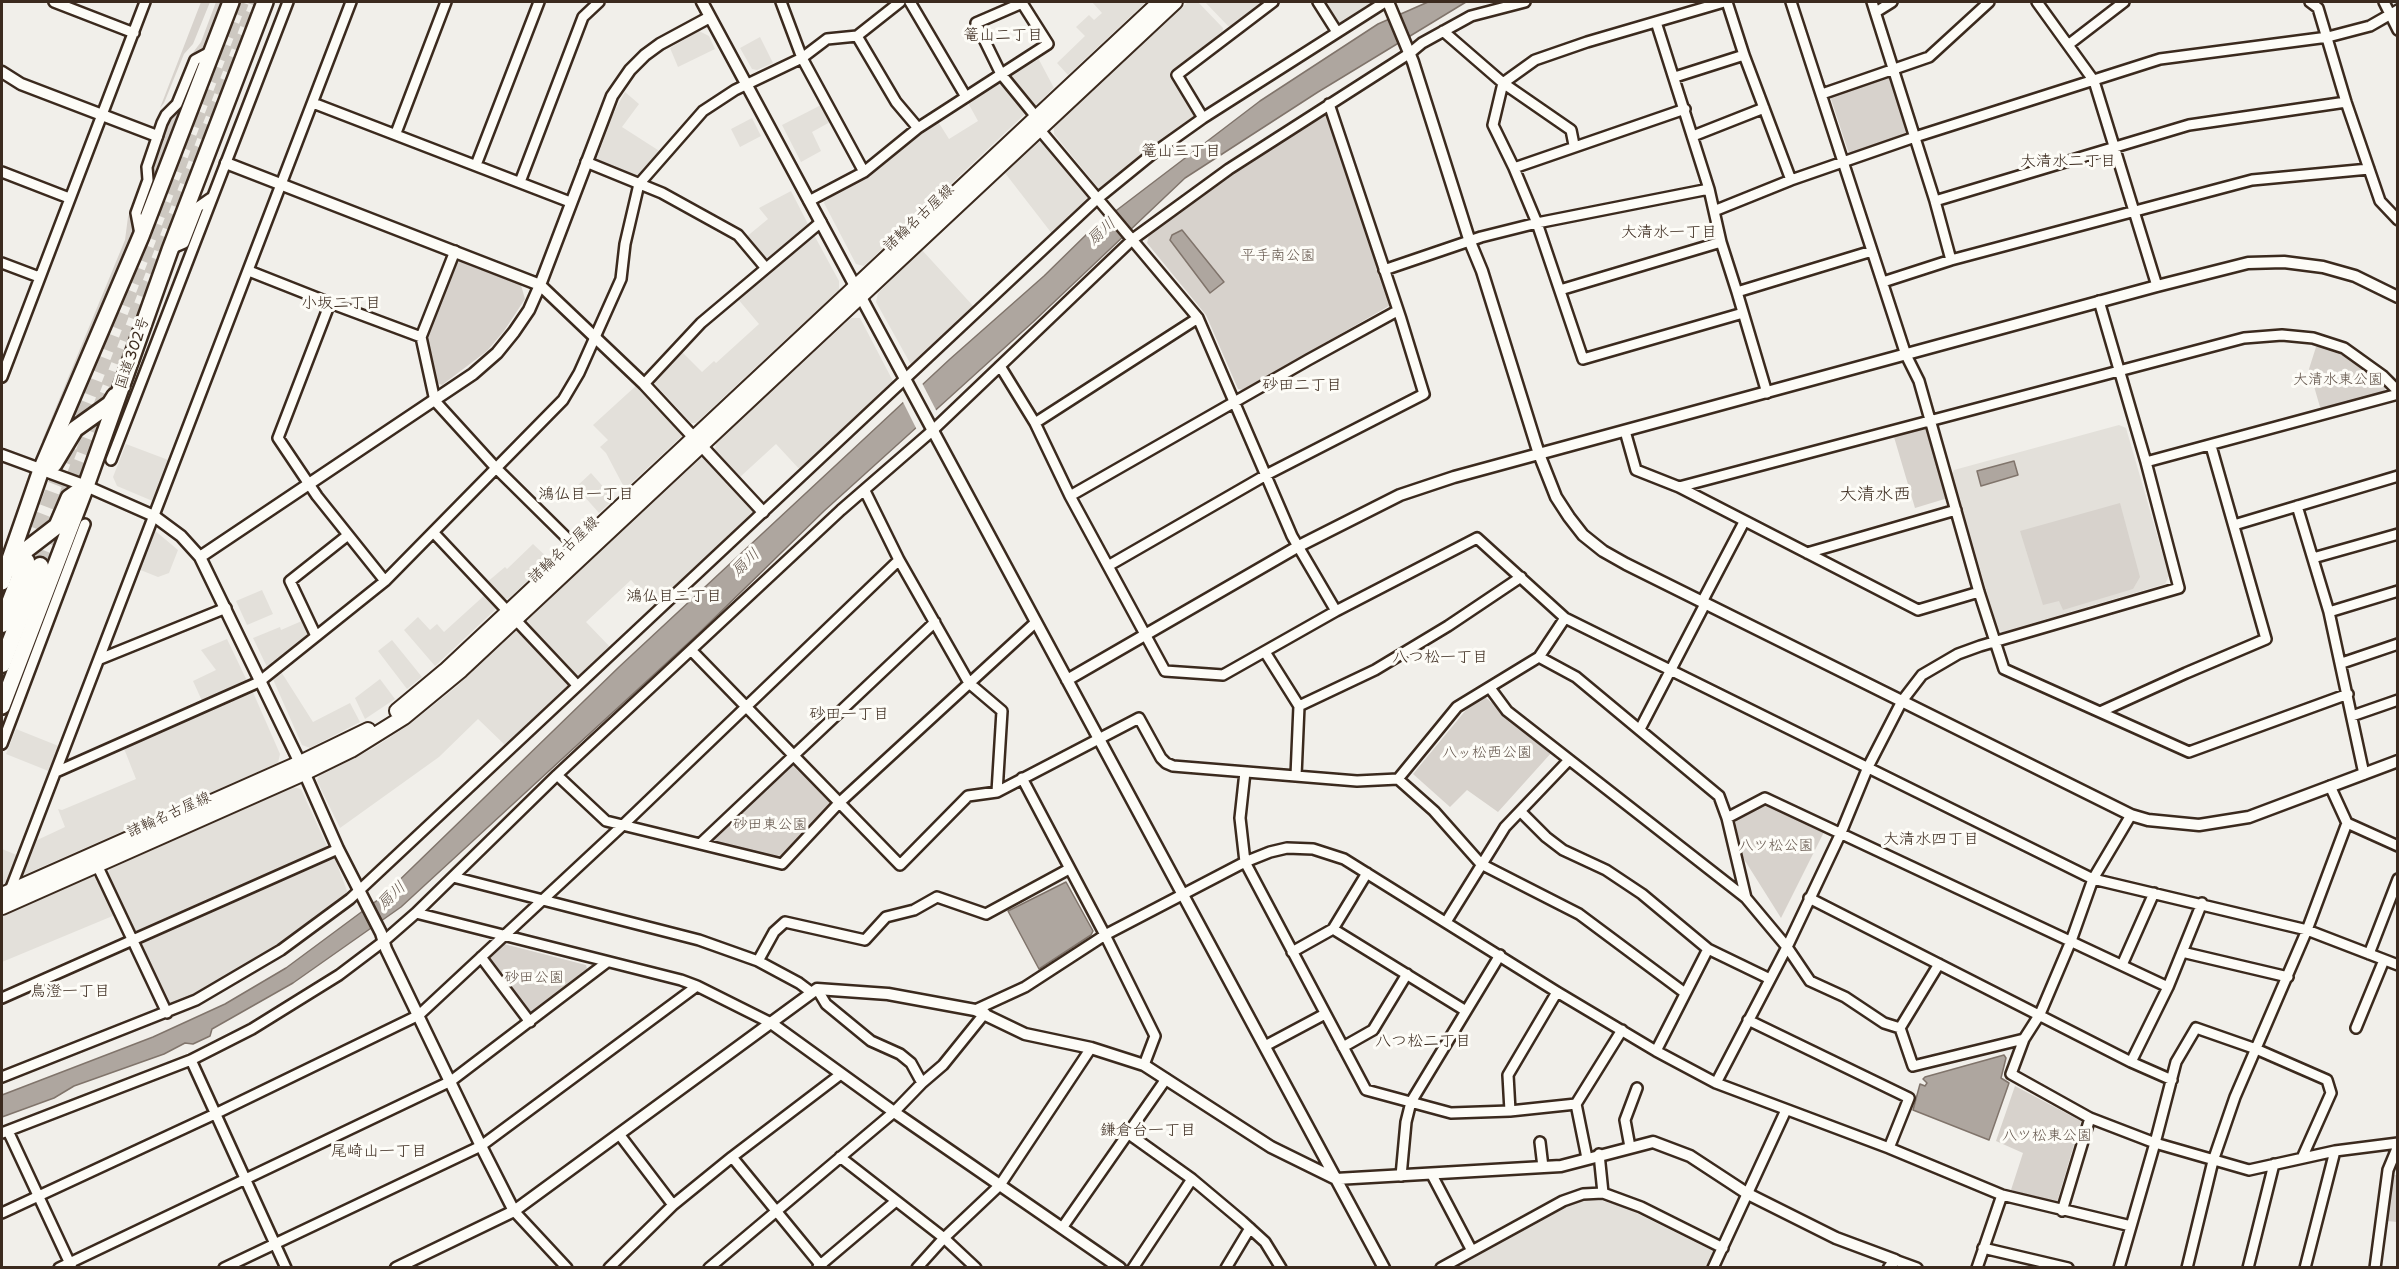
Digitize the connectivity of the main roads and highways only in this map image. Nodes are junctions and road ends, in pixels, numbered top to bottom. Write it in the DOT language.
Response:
graph roads {
  1 [pos="231,2"];
  2 [pos="265,2"];
  3 [pos="1160,2"];
  4 [pos="1175,2"];
  5 [pos="1038,123"];
  6 [pos="120,389"];
  7 [pos="698,442"];
  8 [pos="41,470"];
  9 [pos="86,486"];
  10 [pos="41,563"];
  11 [pos="2,582"];
  12 [pos="512,615"];
  13 [pos="2,624"];
  14 [pos="2,664"];
  15 [pos="2,706"];
  16 [pos="302,768"];
  17 [pos="5,900"];
  1 -- 8 [label="highway"];
  2 -- 6 [label="highway, 国道302号"];
  3 -- 5 [label="main road, 諸輪名古屋線"];
  4 -- 5 [label="main road, 諸輪名古屋線"];
  5 -- 7 [label="main road, 諸輪名古屋線"];
  6 -- 8 [label="highway"];
  6 -- 9 [label="highway, 国道302号"];
  7 -- 12 [label="main road, 諸輪名古屋線"];
  7 -- 12 [label="main road, 諸輪名古屋線"];
  8 -- 11 [label="highway"];
  9 -- 10 [label="highway, 国道302号"];
  9 -- 11 [label="highway"];
  10 -- 13 [label="highway"];
  10 -- 14 [label="highway"];
  10 -- 15 [label="highway, 国道302号"];
  12 -- 16 [label="main road, 諸輪名古屋線"];
  16 -- 17 [label="main road, 諸輪名古屋線"];
  16 -- 17 [label="main road, 諸輪名古屋線"];
}
